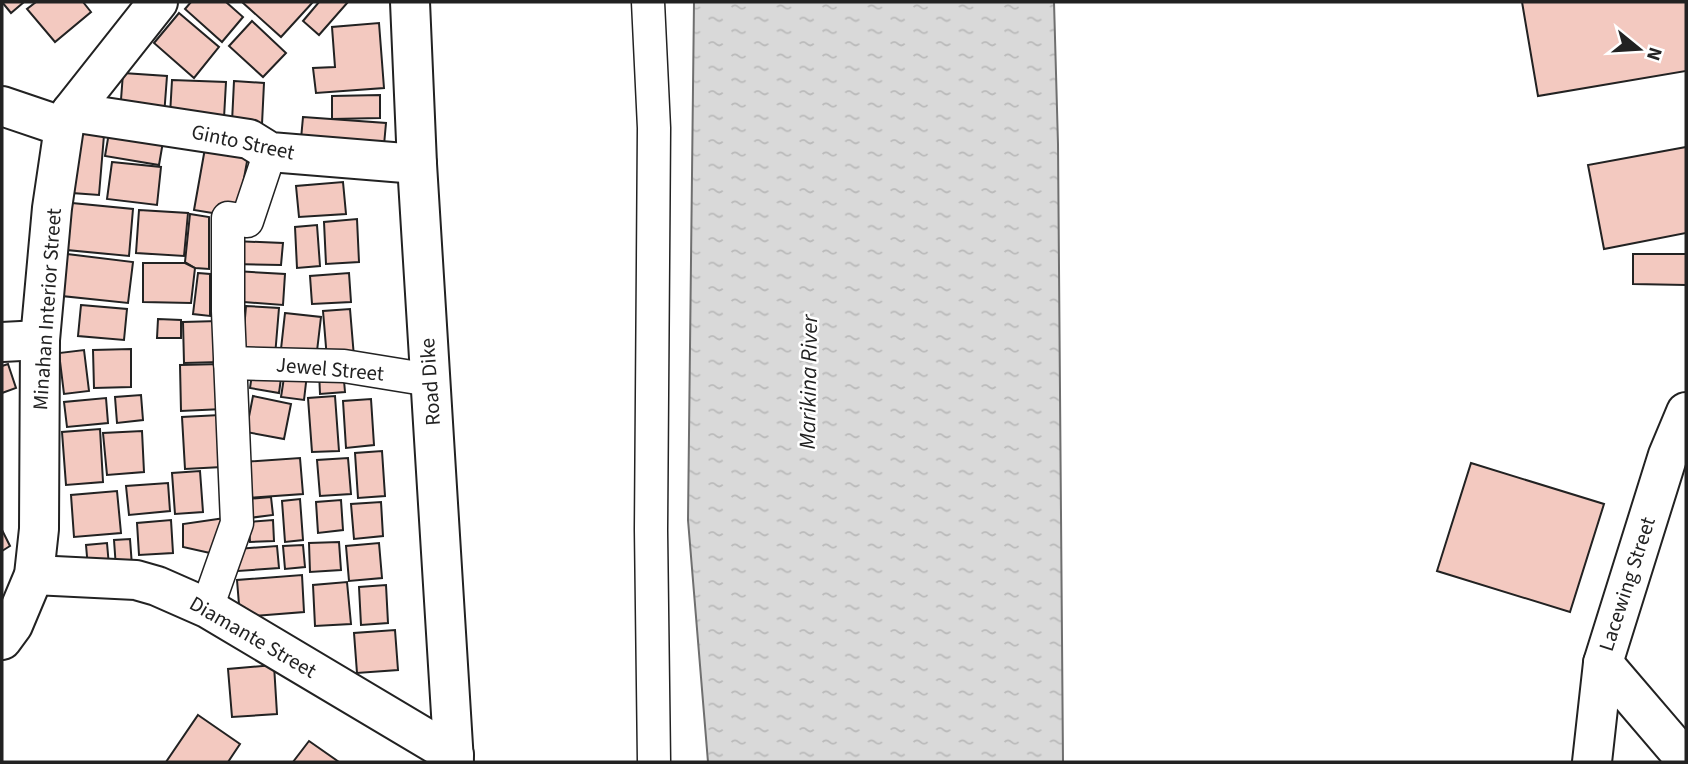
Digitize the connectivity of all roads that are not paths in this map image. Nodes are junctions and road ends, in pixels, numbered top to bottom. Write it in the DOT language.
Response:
graph roads {
  1 [pos="410,2"];
  2 [pos="648,2"];
  3 [pos="143,7"];
  4 [pos="2,106"];
  5 [pos="67,119"];
  6 [pos="270,152"];
  7 [pos="417,164"];
  8 [pos="40,340"];
  9 [pos="2,342"];
  10 [pos="230,363"];
  11 [pos="430,380"];
  12 [pos="1686,412"];
  13 [pos="34,575"];
  14 [pos="207,608"];
  15 [pos="2,640"];
  16 [pos="1603,663"];
  17 [pos="454,759"];
  18 [pos="1686,760"];
  19 [pos="654,762"];
  20 [pos="1592,762"];
  1 -- 7 [label="street, Road Dike"];
  2 -- 19 [label="street"];
  3 -- 5 [label="street, Minahan Interior Street"];
  4 -- 5 [label="street, Ginto Street"];
  5 -- 6 [label="street, Ginto Street"];
  5 -- 8 [label="street, Minahan Interior Street"];
  6 -- 7 [label="street, Ginto Street"];
  6 -- 10 [label="street"];
  7 -- 11 [label="street, Road Dike"];
  8 -- 9 [label="street"];
  8 -- 13 [label="street, Minahan Interior Street"];
  10 -- 11 [label="street, Jewel Street"];
  10 -- 14 [label="street"];
  11 -- 17 [label="street, Road Dike"];
  12 -- 16 [label="street, Lacewing Street"];
  13 -- 14 [label="street, Diamante Street"];
  13 -- 15 [label="street, Minahan Interior Street"];
  14 -- 17 [label="street, Diamante Street"];
  16 -- 18 [label="street"];
  16 -- 20 [label="street, Lacewing Street"];
}
